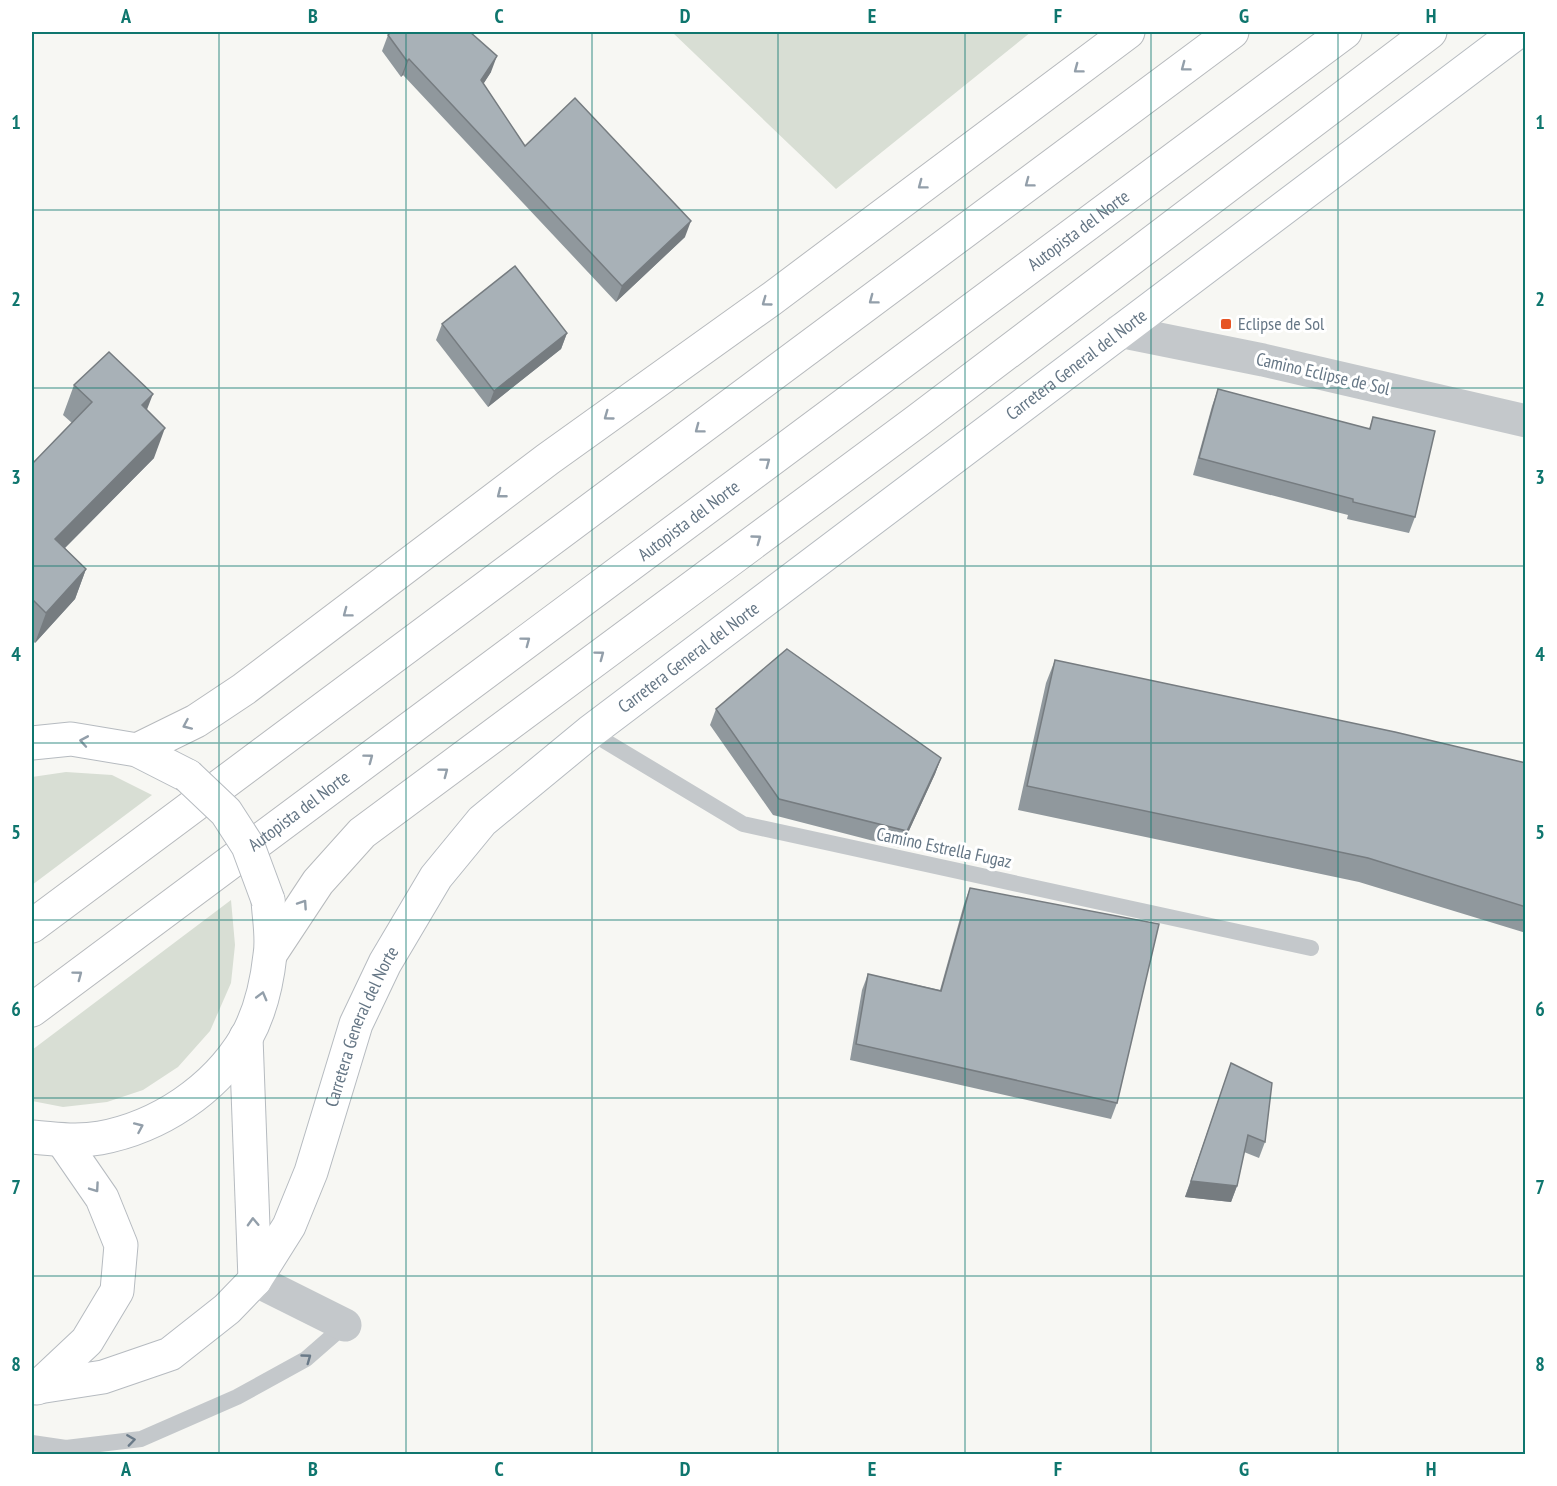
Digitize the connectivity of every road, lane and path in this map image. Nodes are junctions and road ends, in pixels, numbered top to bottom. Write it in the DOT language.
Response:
graph roads {
  1 [pos="1128,32"];
  2 [pos="1232,32"];
  3 [pos="1345,32"];
  4 [pos="1430,32"];
  5 [pos="1516,32"];
  6 [pos="1119,331"];
  7 [pos="1526,421"];
  8 [pos="590,732"];
  9 [pos="32,743"];
  10 [pos="137,750"];
  11 [pos="32,926"];
  12 [pos="1311,948"];
  13 [pos="271,953"];
  14 [pos="32,1010"];
  15 [pos="246,1037"];
  16 [pos="47,1138"];
  17 [pos="255,1280"];
  18 [pos="345,1325"];
  19 [pos="34,1388"];
  20 [pos="32,1443"];
  1 -- 10 [label="main road, one-way"];
  2 -- 11 [label="main road, one-way"];
  14 -- 3 [label="main road, Autopista del Norte, one-way"];
  13 -- 4 [label="main road, one-way"];
  5 -- 6 [label="main road, Carretera General del Norte"];
  6 -- 7 [label="street, Camino Eclipse de Sol"];
  6 -- 8 [label="main road, Carretera General del Norte"];
  8 -- 12 [label="lane, Camino Estrella Fugaz"];
  8 -- 17 [label="main road, Carretera General del Norte"];
  10 -- 9 [label="main road, one-way"];
  10 -- 13 [label="main road, bridge"];
  15 -- 13 [label="main road, one-way"];
  16 -- 15 [label="main road, one-way"];
  17 -- 15 [label="main road, one-way"];
  16 -- 19 [label="main road, one-way"];
  17 -- 18 [label="street"];
  17 -- 19 [label="main road, Carretera General del Norte"];
  20 -- 18 [label="lane, one-way"];
}
